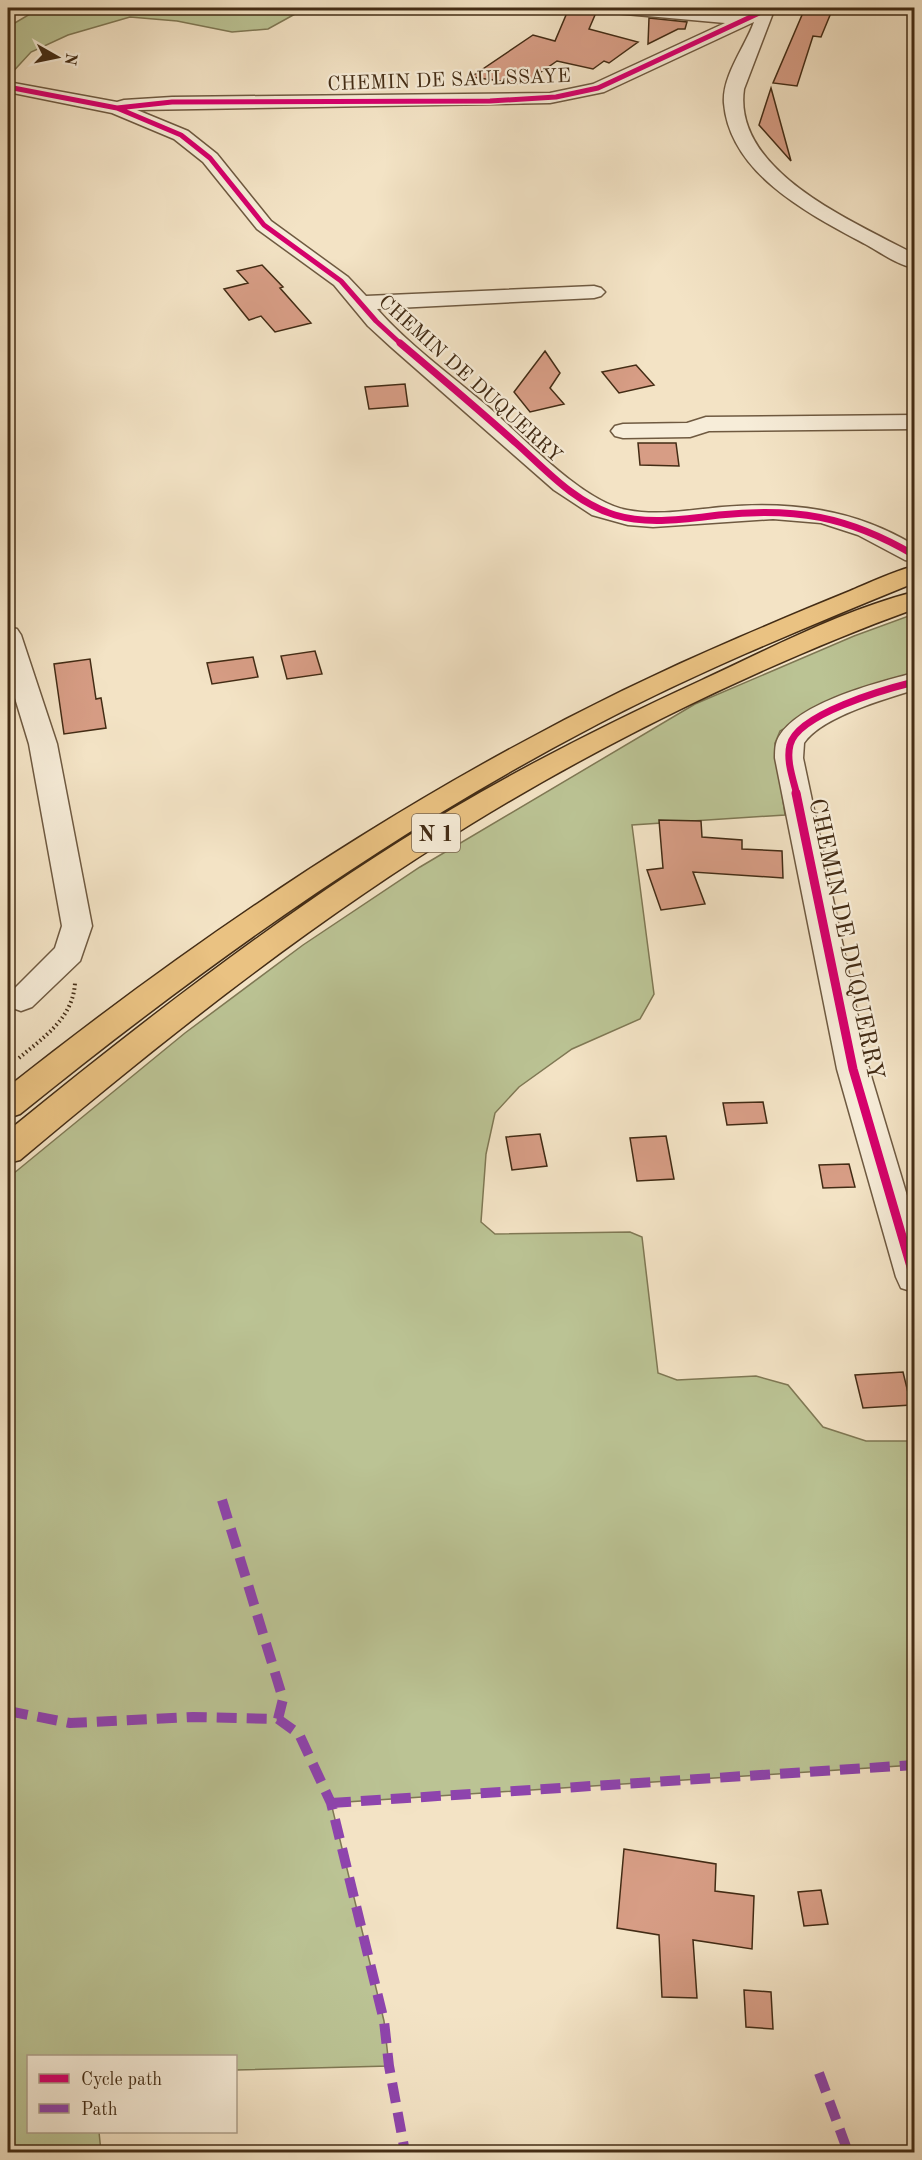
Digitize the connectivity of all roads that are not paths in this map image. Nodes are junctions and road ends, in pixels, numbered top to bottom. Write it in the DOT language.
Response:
graph roads {
  1 [pos="614,8"];
  2 [pos="768,9"];
  3 [pos="743,19"];
  4 [pos="8,87"];
  5 [pos="117,108"];
  6 [pos="915,262"];
  7 [pos="594,292"];
  8 [pos="360,303"];
  9 [pos="915,422"];
  10 [pos="623,431"];
  11 [pos="906,549"];
  12 [pos="915,574"];
  13 [pos="915,600"];
  14 [pos="8,635"];
  15 [pos="915,682"];
  16 [pos="21,999"];
  17 [pos="8,1105"];
  18 [pos="8,1150"];
  19 [pos="915,1278"];
  1 -- 3 [label="street"];
  2 -- 3 [label="street, CHEMIN DE SAULSSAYE"];
  2 -- 6 [label="street"];
  3 -- 5 [label="street, CHEMIN DE SAULSSAYE"];
  4 -- 5 [label="street, CHEMIN DE DUQUERRY"];
  5 -- 8 [label="street, CHEMIN DE DUQUERRY"];
  7 -- 8 [label="street"];
  8 -- 11 [label="street, CHEMIN DE DUQUERRY"];
  9 -- 10 [label="street"];
  12 -- 17 [label="highway, N 1"];
  13 -- 18 [label="highway, N 1"];
  14 -- 16 [label="street"];
  15 -- 19 [label="street, CHEMIN DE DUQUERRY"];
}
